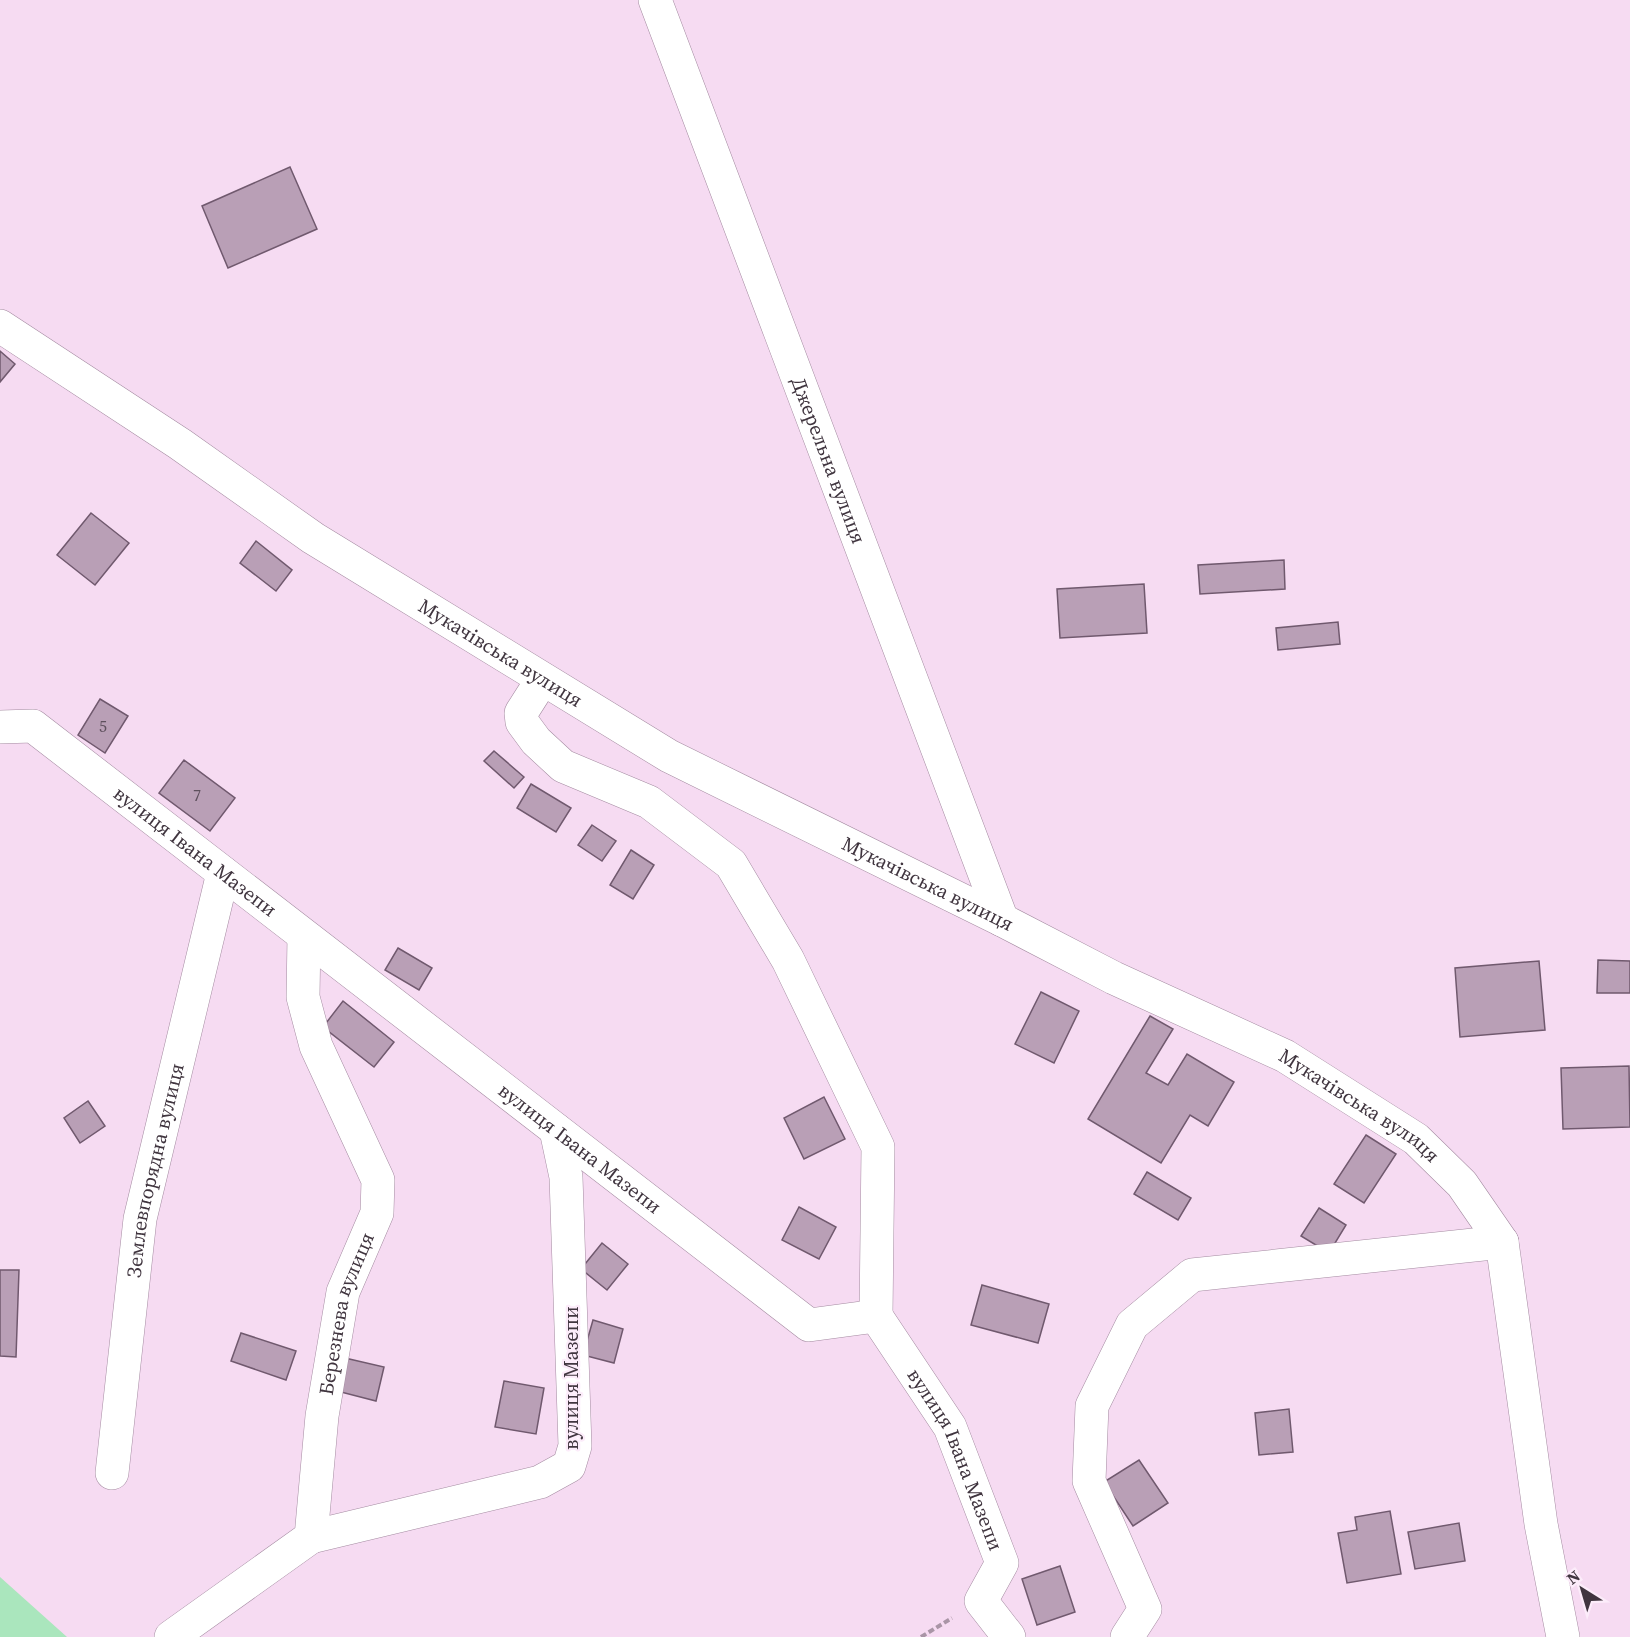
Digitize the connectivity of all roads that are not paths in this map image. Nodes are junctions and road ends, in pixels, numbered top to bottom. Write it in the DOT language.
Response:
graph roads {
  1 [pos="655,0"];
  2 [pos="0,326"];
  3 [pos="542,680"];
  4 [pos="0,728"];
  5 [pos="224,873"];
  6 [pos="1002,920"];
  7 [pos="304,936"];
  8 [pos="556,1130"];
  9 [pos="1502,1242"];
  10 [pos="876,1316"];
  11 [pos="112,1473"];
  12 [pos="312,1537"];
  13 [pos="171,1637"];
  14 [pos="1009,1637"];
  15 [pos="1127,1637"];
  16 [pos="1563,1637"];
  1 -- 6 [label="street, Джерельна вулиця"];
  2 -- 3 [label="street, Мукачівська вулиця"];
  3 -- 6 [label="street, Мукачівська вулиця"];
  3 -- 10 [label="street"];
  4 -- 5 [label="street, вулиця Івана Мазепи"];
  5 -- 7 [label="street, вулиця Івана Мазепи"];
  5 -- 11 [label="street, Землевпорядна вулиця"];
  6 -- 9 [label="street, Мукачівська вулиця"];
  7 -- 8 [label="street, вулиця Івана Мазепи"];
  7 -- 12 [label="street, Березнева вулиця"];
  8 -- 10 [label="street, вулиця Івана Мазепи"];
  8 -- 12 [label="street, вулиця Мазепи"];
  9 -- 15 [label="street"];
  9 -- 16 [label="street, Мукачівська вулиця"];
  10 -- 14 [label="street, вулиця Івана Мазепи"];
  12 -- 13 [label="street"];
}
